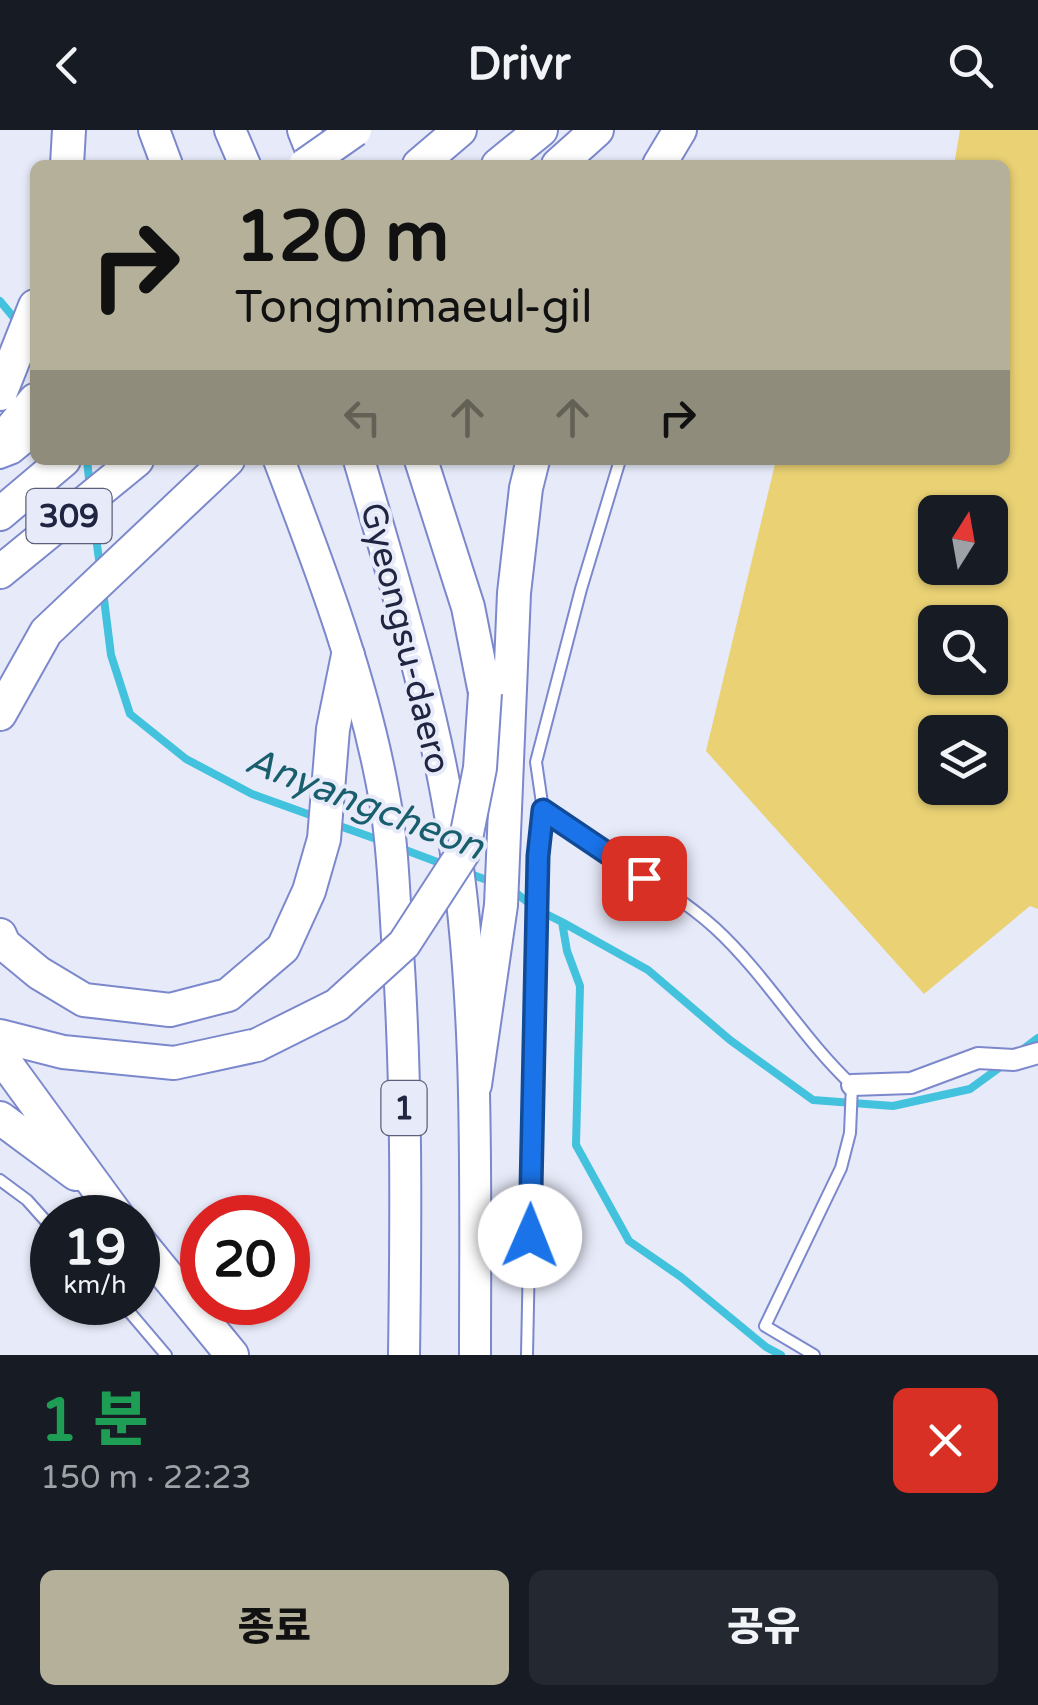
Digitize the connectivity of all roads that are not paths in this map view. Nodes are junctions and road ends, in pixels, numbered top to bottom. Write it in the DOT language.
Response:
graph roads {
  1 [pos="69,130"];
  2 [pos="154,130"];
  3 [pos="230,130"];
  4 [pos="304,130"];
  5 [pos="356,130"];
  6 [pos="460,130"];
  7 [pos="541,130"];
  8 [pos="597,130"];
  9 [pos="680,130"];
  10 [pos="427,158"];
  11 [pos="67,160"];
  12 [pos="165,160"];
  13 [pos="243,160"];
  14 [pos="312,160"];
  15 [pos="316,160"];
  16 [pos="504,160"];
  17 [pos="564,160"];
  18 [pos="662,160"];
  19 [pos="30,319"];
  20 [pos="0,394"];
  21 [pos="30,406"];
  22 [pos="30,439"];
  23 [pos="0,442"];
  24 [pos="0,458"];
  25 [pos="58,465"];
  26 [pos="132,465"];
  27 [pos="223,465"];
  28 [pos="281,465"];
  29 [pos="361,465"];
  30 [pos="423,465"];
  31 [pos="532,465"];
  32 [pos="618,465"];
  33 [pos="0,514"];
  34 [pos="0,572"];
  35 [pos="348,655"];
  36 [pos="0,714"];
  37 [pos="543,810"];
  38 [pos="0,935"];
  39 [pos="0,1036"];
  40 [pos="1038,1053"];
  41 [pos="0,1055"];
  42 [pos="475,1085"];
  43 [pos="852,1085"];
  44 [pos="0,1118"];
  45 [pos="0,1180"];
  46 [pos="96,1188"];
  47 [pos="102,1195"];
  48 [pos="30,1203"];
  49 [pos="160,1267"];
  50 [pos="141,1325"];
  51 [pos="166,1355"];
  52 [pos="232,1355"];
  53 [pos="404,1355"];
  54 [pos="475,1355"];
  55 [pos="527,1355"];
  56 [pos="814,1355"];
  1 -- 11 [label="highway"];
  2 -- 12 [label="main road"];
  3 -- 13 [label="main road"];
  4 -- 15 [label="highway"];
  5 -- 14 [label="highway, bridge"];
  6 -- 10 [label="highway"];
  7 -- 16 [label="highway"];
  8 -- 17 [label="highway"];
  9 -- 18 [label="highway"];
  19 -- 20 [label="highway"];
  21 -- 23 [label="highway"];
  22 -- 24 [label="street"];
  25 -- 33 [label="highway, 309"];
  26 -- 34 [label="highway, 309"];
  27 -- 36 [label="highway"];
  28 -- 35 [label="main road, Gyeongsu-daero / 1"];
  29 -- 42 [label="main road, Gyeongsu-daero / 1"];
  30 -- 39 [label="highway, bridge"];
  31 -- 42 [label="highway"];
  32 -- 37 [label="lane"];
  35 -- 38 [label="highway"];
  35 -- 53 [label="main road, Gyeongsu-daero / 1"];
  37 -- 43 [label="lane"];
  37 -- 55 [label="lane"];
  40 -- 43 [label="street"];
  41 -- 46 [label="highway"];
  42 -- 54 [label="main road, Gyeongsu-daero / 1"];
  43 -- 56 [label="lane"];
  44 -- 46 [label="highway"];
  45 -- 48 [label="lane"];
  46 -- 47 [label="highway"];
  49 -- 52 [label="highway"];
  50 -- 51 [label="lane"];
}
